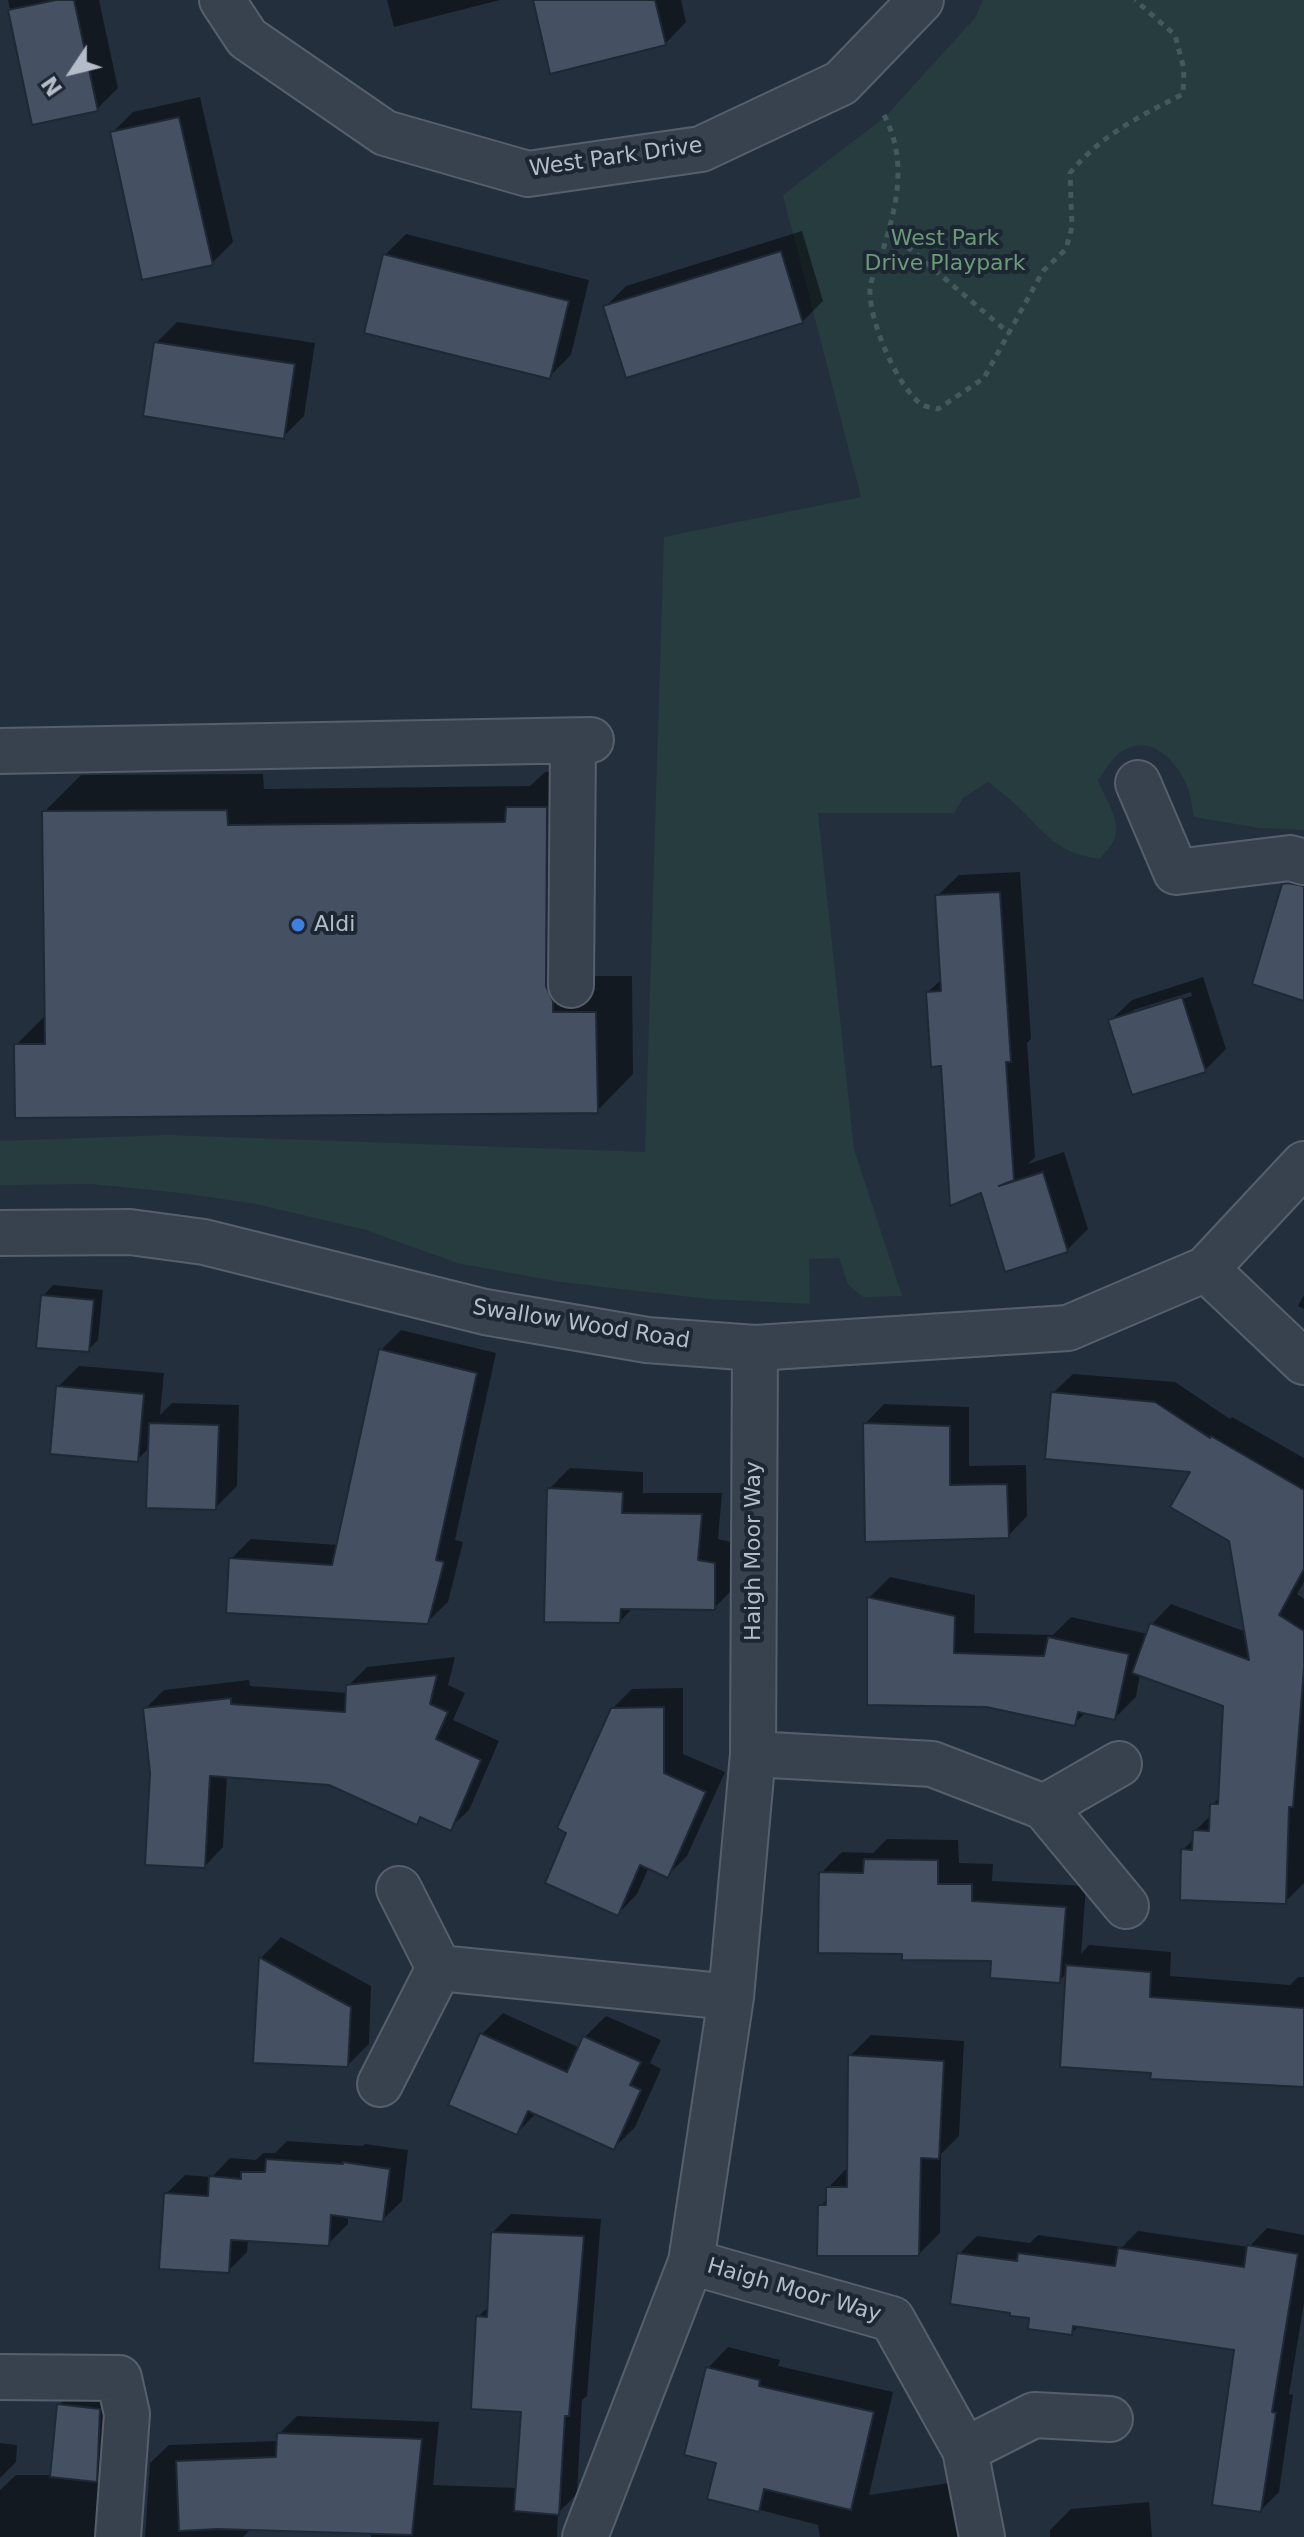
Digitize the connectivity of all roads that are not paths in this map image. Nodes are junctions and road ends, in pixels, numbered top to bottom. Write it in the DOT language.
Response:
graph roads {
  1 [pos="222,0"];
  2 [pos="921,0"];
  3 [pos="0,751"];
  4 [pos="1138,783"];
  5 [pos="1304,862"];
  6 [pos="571,985"];
  7 [pos="1304,1164"];
  8 [pos="0,1233"];
  9 [pos="1206,1269"];
  10 [pos="755,1348"];
  11 [pos="1304,1362"];
  12 [pos="753,1754"];
  13 [pos="1119,1764"];
  14 [pos="1044,1807"];
  15 [pos="399,1889"];
  16 [pos="1126,1906"];
  17 [pos="439,1968"];
  18 [pos="731,1997"];
  19 [pos="380,2084"];
  20 [pos="691,2262"];
  21 [pos="0,2377"];
  22 [pos="1110,2419"];
  23 [pos="965,2450"];
  24 [pos="118,2537"];
  25 [pos="585,2537"];
  26 [pos="982,2537"];
  1 -- 2 [label="street, West Park Drive"];
  3 -- 6 [label="street"];
  4 -- 5 [label="street"];
  7 -- 9 [label="street, Swallow Wood Road"];
  8 -- 10 [label="street, Swallow Wood Road"];
  9 -- 10 [label="street, Swallow Wood Road"];
  9 -- 11 [label="street"];
  10 -- 12 [label="street, Haigh Moor Way"];
  12 -- 14 [label="street"];
  12 -- 18 [label="street, Haigh Moor Way"];
  13 -- 14 [label="street"];
  14 -- 16 [label="street"];
  15 -- 17 [label="street"];
  17 -- 18 [label="street"];
  17 -- 19 [label="street"];
  18 -- 20 [label="street, Haigh Moor Way"];
  20 -- 23 [label="street, Haigh Moor Way"];
  20 -- 25 [label="street, Haigh Moor Way"];
  21 -- 24 [label="street"];
  22 -- 23 [label="street"];
  23 -- 26 [label="street, Haigh Moor Way"];
}
